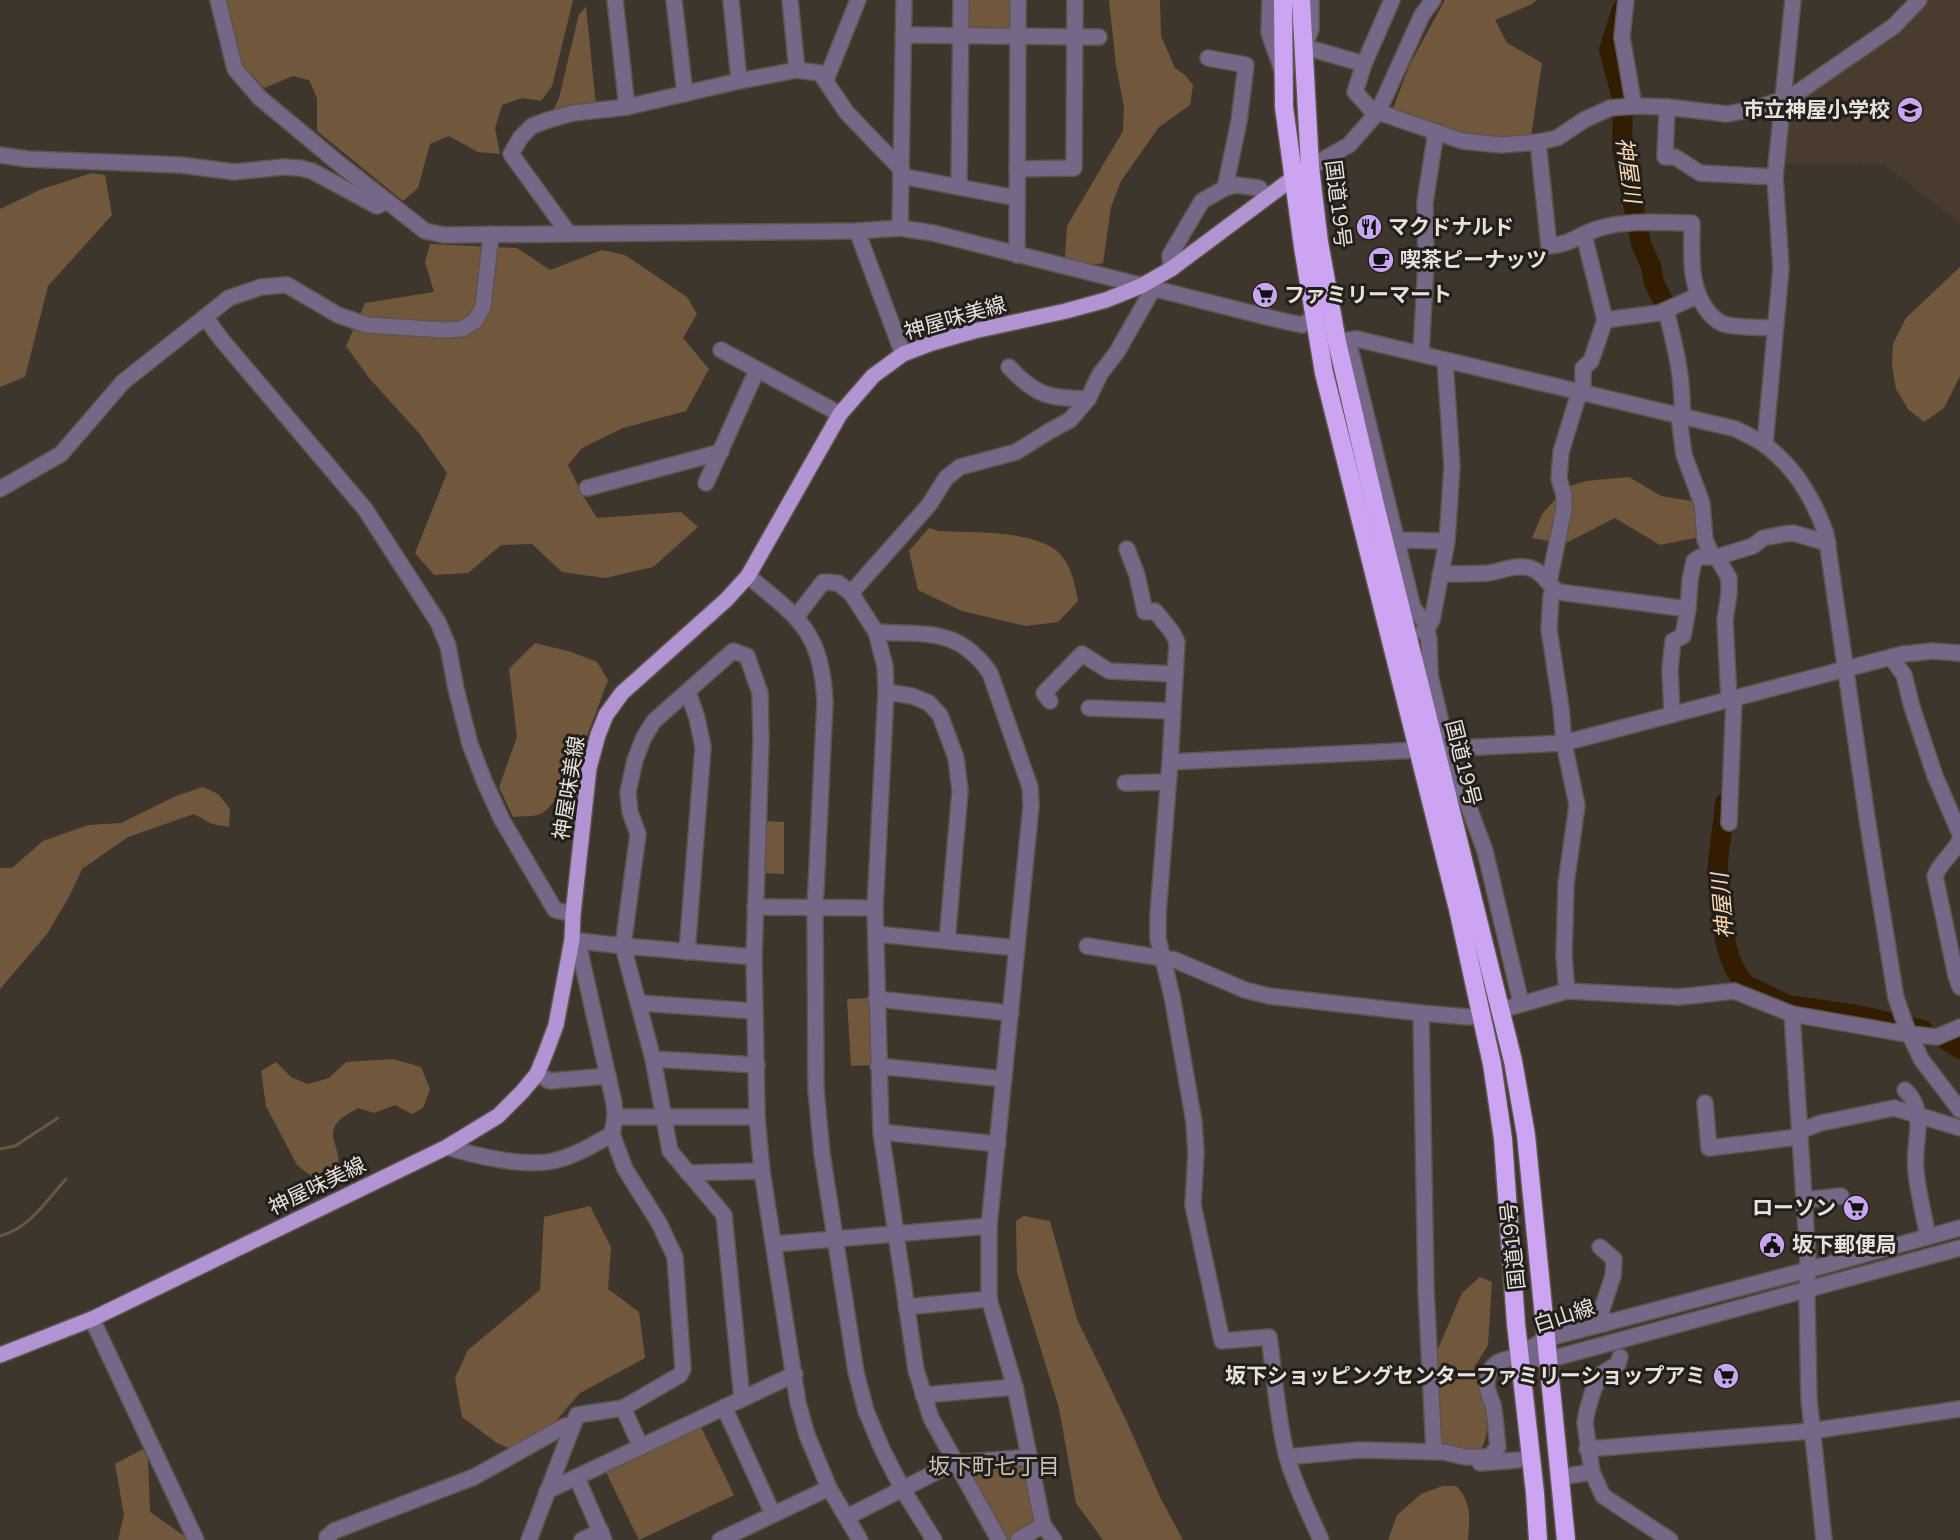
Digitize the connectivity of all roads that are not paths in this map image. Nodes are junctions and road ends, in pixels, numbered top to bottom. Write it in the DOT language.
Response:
graph roads {
  1 [pos="218,0"];
  2 [pos="615,0"];
  3 [pos="674,0"];
  4 [pos="731,0"];
  5 [pos="790,0"];
  6 [pos="858,0"];
  7 [pos="904,0"];
  8 [pos="961,0"];
  9 [pos="1018,0"];
  10 [pos="1075,0"];
  11 [pos="1270,0"];
  12 [pos="1283,0"];
  13 [pos="1301,0"];
  14 [pos="1311,0"];
  15 [pos="1392,0"];
  16 [pos="1433,0"];
  17 [pos="1626,0"];
  18 [pos="1793,0"];
  19 [pos="1919,0"];
  20 [pos="903,35"];
  21 [pos="961,36"];
  22 [pos="1018,36"];
  23 [pos="1075,36"];
  24 [pos="1099,36"];
  25 [pos="1307,49"];
  26 [pos="1208,58"];
  27 [pos="1364,64"];
  28 [pos="797,70"];
  29 [pos="1284,75"];
  30 [pos="826,80"];
  31 [pos="739,81"];
  32 [pos="685,94"];
  33 [pos="1782,98"];
  34 [pos="1634,106"];
  35 [pos="1667,106"];
  36 [pos="627,107"];
  37 [pos="1377,114"];
  38 [pos="1436,132"];
  39 [pos="1538,142"];
  40 [pos="0,155"];
  41 [pos="1310,167"];
  42 [pos="1017,169"];
  43 [pos="901,173"];
  44 [pos="1293,177"];
  45 [pos="1775,177"];
  46 [pos="959,187"];
  47 [pos="1225,188"];
  48 [pos="1016,198"];
  49 [pos="1266,198"];
  50 [pos="387,201"];
  51 [pos="900,228"];
  52 [pos="857,231"];
  53 [pos="491,234"];
  54 [pos="569,234"];
  55 [pos="1584,235"];
  56 [pos="1017,255"];
  57 [pos="1171,269"];
  58 [pos="1147,287"];
  59 [pos="1697,296"];
  60 [pos="1666,310"];
  61 [pos="205,317"];
  62 [pos="1605,320"];
  63 [pos="1308,321"];
  64 [pos="1775,328"];
  65 [pos="1343,341"];
  66 [pos="721,350"];
  67 [pos="903,354"];
  68 [pos="1421,354"];
  69 [pos="1445,361"];
  70 [pos="1008,367"];
  71 [pos="758,370"];
  72 [pos="1581,393"];
  73 [pos="1088,399"];
  74 [pos="840,414"];
  75 [pos="1681,418"];
  76 [pos="1765,444"];
  77 [pos="721,452"];
  78 [pos="706,483"];
  79 [pos="587,488"];
  80 [pos="0,489"];
  81 [pos="1396,540"];
  82 [pos="1447,541"];
  83 [pos="1828,543"];
  84 [pos="1126,549"];
  85 [pos="1715,557"];
  86 [pos="1440,574"];
  87 [pos="748,576"];
  88 [pos="1552,586"];
  89 [pos="850,593"];
  90 [pos="1688,609"];
  91 [pos="796,617"];
  92 [pos="1426,630"];
  93 [pos="876,632"];
  94 [pos="1409,638"];
  95 [pos="1960,653"];
  96 [pos="1892,657"];
  97 [pos="1847,669"];
  98 [pos="1174,674"];
  99 [pos="688,692"];
  100 [pos="886,692"];
  101 [pos="1732,699"];
  102 [pos="1050,701"];
  103 [pos="1089,708"];
  104 [pos="1173,711"];
  105 [pos="1672,715"];
  106 [pos="1564,743"];
  107 [pos="1434,749"];
  108 [pos="1170,762"];
  109 [pos="1168,782"];
  110 [pos="1125,783"];
  111 [pos="1729,823"];
  112 [pos="1457,831"];
  113 [pos="1960,834"];
  114 [pos="1960,840"];
  115 [pos="1485,851"];
  116 [pos="755,907"];
  117 [pos="875,908"];
  118 [pos="816,909"];
  119 [pos="573,914"];
  120 [pos="876,934"];
  121 [pos="572,940"];
  122 [pos="946,941"];
  123 [pos="623,946"];
  124 [pos="1087,946"];
  125 [pos="1017,948"];
  126 [pos="687,952"];
  127 [pos="754,957"];
  128 [pos="1162,957"];
  129 [pos="1960,987"];
  130 [pos="1567,991"];
  131 [pos="876,999"];
  132 [pos="639,1003"];
  133 [pos="1521,1003"];
  134 [pos="754,1011"];
  135 [pos="1492,1012"];
  136 [pos="1011,1013"];
  137 [pos="1421,1013"];
  138 [pos="1792,1014"];
  139 [pos="1960,1027"];
  140 [pos="1907,1028"];
  141 [pos="653,1059"];
  142 [pos="757,1065"];
  143 [pos="878,1066"];
  144 [pos="537,1074"];
  145 [pos="608,1076"];
  146 [pos="1004,1079"];
  147 [pos="1905,1090"];
  148 [pos="1705,1103"];
  149 [pos="1960,1110"];
  150 [pos="1918,1114"];
  151 [pos="615,1117"];
  152 [pos="664,1117"];
  153 [pos="757,1117"];
  154 [pos="1960,1128"];
  155 [pos="881,1132"];
  156 [pos="612,1134"];
  157 [pos="1799,1134"];
  158 [pos="998,1144"];
  159 [pos="447,1147"];
  160 [pos="762,1172"];
  161 [pos="688,1173"];
  162 [pos="1841,1196"];
  163 [pos="1803,1200"];
  164 [pos="989,1226"];
  165 [pos="1960,1228"];
  166 [pos="895,1233"];
  167 [pos="1928,1237"];
  168 [pos="835,1238"];
  169 [pos="774,1244"];
  170 [pos="1600,1247"];
  171 [pos="1960,1248"];
  172 [pos="1808,1270"];
  173 [pos="1808,1289"];
  174 [pos="989,1299"];
  175 [pos="906,1307"];
  176 [pos="92,1319"];
  177 [pos="1604,1324"];
  178 [pos="1545,1339"];
  179 [pos="0,1355"];
  180 [pos="1519,1356"];
  181 [pos="1620,1357"];
  182 [pos="1547,1360"];
  183 [pos="795,1374"];
  184 [pos="1015,1387"];
  185 [pos="923,1395"];
  186 [pos="742,1399"];
  187 [pos="724,1407"];
  188 [pos="623,1408"];
  189 [pos="1960,1409"];
  190 [pos="571,1426"];
  191 [pos="1811,1431"];
  192 [pos="641,1447"];
  193 [pos="1587,1449"];
  194 [pos="1434,1452"];
  195 [pos="1030,1457"];
  196 [pos="1287,1457"];
  197 [pos="1518,1460"];
  198 [pos="954,1463"];
  199 [pos="1592,1472"];
  200 [pos="1560,1476"];
  201 [pos="577,1478"];
  202 [pos="829,1488"];
  203 [pos="903,1490"];
  204 [pos="547,1491"];
  205 [pos="773,1514"];
  206 [pos="847,1517"];
  207 [pos="1043,1525"];
  208 [pos="603,1536"];
  209 [pos="196,1540"];
  210 [pos="327,1540"];
  211 [pos="530,1540"];
  212 [pos="582,1540"];
  213 [pos="720,1540"];
  214 [pos="860,1540"];
  215 [pos="934,1540"];
  216 [pos="999,1540"];
  217 [pos="1018,1540"];
  218 [pos="1054,1540"];
  219 [pos="1321,1540"];
  220 [pos="1538,1540"];
  221 [pos="1566,1540"];
  222 [pos="1670,1540"];
  223 [pos="1824,1540"];
  1 -- 50 [label="street"];
  2 -- 36 [label="street"];
  3 -- 32 [label="street"];
  4 -- 31 [label="street"];
  5 -- 28 [label="street"];
  6 -- 30 [label="street"];
  7 -- 20 [label="street"];
  8 -- 21 [label="street"];
  9 -- 22 [label="street"];
  10 -- 23 [label="street"];
  11 -- 29 [label="street"];
  12 -- 29 [label="highway, 国道19号"];
  13 -- 25 [label="highway, 国道19号"];
  14 -- 25 [label="street"];
  15 -- 27 [label="street"];
  16 -- 37 [label="street"];
  17 -- 34 [label="street"];
  18 -- 33 [label="street"];
  19 -- 33 [label="street"];
  20 -- 21 [label="street"];
  20 -- 43 [label="street"];
  21 -- 22 [label="street"];
  21 -- 46 [label="street"];
  22 -- 23 [label="street"];
  22 -- 42 [label="street"];
  23 -- 24 [label="street"];
  23 -- 42 [label="street"];
  25 -- 27 [label="street"];
  25 -- 41 [label="highway, 国道19号"];
  26 -- 47 [label="street"];
  27 -- 37 [label="street"];
  28 -- 30 [label="street"];
  28 -- 31 [label="street"];
  29 -- 44 [label="highway, 国道19号"];
  30 -- 43 [label="street"];
  31 -- 32 [label="street"];
  32 -- 36 [label="street"];
  33 -- 35 [label="street"];
  33 -- 45 [label="street"];
  34 -- 35 [label="street"];
  34 -- 39 [label="street"];
  35 -- 45 [label="street"];
  36 -- 54 [label="street"];
  37 -- 38 [label="street"];
  37 -- 41 [label="street"];
  38 -- 39 [label="street"];
  38 -- 68 [label="street"];
  39 -- 55 [label="street"];
  40 -- 50 [label="street"];
  41 -- 44 [label="main road, 神屋味美線"];
  41 -- 65 [label="highway, 国道19号"];
  42 -- 48 [label="street"];
  43 -- 46 [label="street"];
  43 -- 51 [label="street"];
  44 -- 49 [label="main road, 神屋味美線"];
  44 -- 63 [label="highway, 国道19号"];
  45 -- 64 [label="street"];
  46 -- 48 [label="street"];
  47 -- 49 [label="street"];
  47 -- 57 [label="street"];
  48 -- 56 [label="street"];
  49 -- 57 [label="main road, 神屋味美線"];
  50 -- 53 [label="street"];
  51 -- 52 [label="street"];
  51 -- 56 [label="street"];
  52 -- 54 [label="street"];
  52 -- 67 [label="street"];
  53 -- 54 [label="street"];
  53 -- 61 [label="street"];
  55 -- 59 [label="street"];
  55 -- 62 [label="street"];
  56 -- 58 [label="street"];
  57 -- 58 [label="main road, 神屋味美線"];
  58 -- 63 [label="street"];
  58 -- 67 [label="main road, 神屋味美線"];
  58 -- 73 [label="street"];
  59 -- 60 [label="street"];
  59 -- 64 [label="street"];
  60 -- 62 [label="street"];
  60 -- 75 [label="street"];
  61 -- 80 [label="street"];
  61 -- 119 [label="street"];
  62 -- 72 [label="street"];
  63 -- 107 [label="highway, 国道19号"];
  64 -- 76 [label="street"];
  65 -- 68 [label="street"];
  65 -- 81 [label="street"];
  65 -- 94 [label="highway, 国道19号"];
  66 -- 71 [label="street"];
  67 -- 74 [label="main road, 神屋味美線"];
  68 -- 69 [label="street"];
  69 -- 72 [label="street"];
  69 -- 82 [label="street"];
  70 -- 73 [label="street"];
  71 -- 74 [label="street"];
  71 -- 77 [label="street"];
  72 -- 75 [label="street"];
  72 -- 88 [label="street"];
  73 -- 89 [label="street"];
  74 -- 87 [label="main road, 神屋味美線"];
  75 -- 76 [label="street"];
  75 -- 85 [label="street"];
  76 -- 83 [label="street"];
  77 -- 78 [label="street"];
  77 -- 79 [label="street"];
  81 -- 82 [label="street"];
  81 -- 92 [label="street"];
  82 -- 86 [label="street"];
  83 -- 85 [label="street"];
  83 -- 97 [label="street"];
  84 -- 98 [label="street"];
  85 -- 90 [label="street"];
  85 -- 101 [label="street"];
  86 -- 88 [label="street"];
  86 -- 92 [label="street"];
  87 -- 91 [label="street"];
  87 -- 119 [label="main road, 神屋味美線"];
  88 -- 90 [label="street"];
  88 -- 106 [label="street"];
  89 -- 91 [label="street"];
  89 -- 93 [label="street"];
  90 -- 105 [label="street"];
  91 -- 118 [label="street"];
  92 -- 94 [label="street"];
  92 -- 107 [label="street"];
  93 -- 100 [label="street"];
  93 -- 125 [label="street"];
  94 -- 107 [label="highway, 国道19号"];
  95 -- 96 [label="street"];
  96 -- 97 [label="street"];
  96 -- 113 [label="street"];
  97 -- 101 [label="street"];
  97 -- 140 [label="street"];
  98 -- 102 [label="street"];
  98 -- 104 [label="street"];
  99 -- 116 [label="street"];
  99 -- 123 [label="street"];
  99 -- 126 [label="street"];
  100 -- 117 [label="street"];
  100 -- 122 [label="street"];
  101 -- 105 [label="street"];
  101 -- 111 [label="street"];
  103 -- 104 [label="street"];
  104 -- 108 [label="street"];
  105 -- 106 [label="street"];
  106 -- 107 [label="street"];
  106 -- 130 [label="street"];
  107 -- 108 [label="street"];
  107 -- 112 [label="highway, 国道19号"];
  107 -- 115 [label="street"];
  107 -- 135 [label="highway, 国道19号"];
  108 -- 109 [label="street"];
  109 -- 110 [label="street"];
  109 -- 128 [label="street"];
  112 -- 115 [label="street"];
  112 -- 135 [label="highway, 国道19号"];
  114 -- 129 [label="street"];
  115 -- 133 [label="street"];
  116 -- 118 [label="street"];
  116 -- 127 [label="street"];
  117 -- 118 [label="street"];
  117 -- 120 [label="street"];
  118 -- 168 [label="street"];
  119 -- 121 [label="main road, 神屋味美線"];
  120 -- 122 [label="street"];
  120 -- 131 [label="street"];
  121 -- 123 [label="street"];
  121 -- 144 [label="main road, 神屋味美線"];
  121 -- 145 [label="street"];
  122 -- 125 [label="street"];
  123 -- 126 [label="street"];
  123 -- 132 [label="street"];
  124 -- 128 [label="street"];
  125 -- 136 [label="street"];
  126 -- 127 [label="street"];
  127 -- 134 [label="street"];
  128 -- 137 [label="street"];
  128 -- 196 [label="street"];
  130 -- 133 [label="street"];
  130 -- 138 [label="street"];
  131 -- 136 [label="street"];
  131 -- 143 [label="street"];
  132 -- 134 [label="street"];
  132 -- 141 [label="street"];
  133 -- 135 [label="street"];
  134 -- 142 [label="street"];
  135 -- 137 [label="street"];
  135 -- 178 [label="highway, 国道19号"];
  135 -- 180 [label="highway, 国道19号"];
  136 -- 146 [label="street"];
  137 -- 194 [label="street"];
  138 -- 140 [label="street"];
  138 -- 157 [label="street"];
  139 -- 140 [label="street"];
  140 -- 149 [label="street"];
  141 -- 142 [label="street"];
  141 -- 152 [label="street"];
  142 -- 153 [label="street"];
  143 -- 146 [label="street"];
  143 -- 155 [label="street"];
  144 -- 145 [label="street"];
  144 -- 159 [label="main road, 神屋味美線"];
  145 -- 151 [label="street"];
  146 -- 158 [label="street"];
  147 -- 150 [label="street"];
  148 -- 157 [label="street"];
  150 -- 154 [label="street"];
  150 -- 157 [label="street"];
  150 -- 167 [label="street"];
  151 -- 152 [label="street"];
  151 -- 156 [label="street"];
  152 -- 153 [label="street"];
  152 -- 161 [label="street"];
  153 -- 160 [label="street"];
  155 -- 158 [label="street"];
  155 -- 166 [label="street"];
  156 -- 159 [label="street"];
  156 -- 188 [label="street"];
  157 -- 163 [label="street"];
  158 -- 164 [label="street"];
  159 -- 176 [label="main road, 神屋味美線"];
  160 -- 161 [label="street"];
  160 -- 169 [label="street"];
  161 -- 186 [label="street"];
  162 -- 163 [label="street"];
  163 -- 172 [label="street"];
  164 -- 166 [label="street"];
  164 -- 174 [label="street"];
  165 -- 167 [label="street, 白山線"];
  166 -- 168 [label="street"];
  166 -- 175 [label="street"];
  167 -- 172 [label="street, 白山線"];
  168 -- 169 [label="street"];
  168 -- 203 [label="street"];
  169 -- 183 [label="street"];
  170 -- 177 [label="street"];
  171 -- 173 [label="street, 白山線"];
  172 -- 173 [label="street"];
  172 -- 177 [label="street, 白山線"];
  173 -- 182 [label="street, 白山線"];
  173 -- 191 [label="street"];
  174 -- 175 [label="street"];
  174 -- 184 [label="street"];
  175 -- 185 [label="street"];
  176 -- 179 [label="main road, 神屋味美線"];
  176 -- 209 [label="street"];
  177 -- 178 [label="street, 白山線"];
  178 -- 180 [label="street, 白山線"];
  178 -- 182 [label="highway, 国道19号"];
  180 -- 182 [label="street, 白山線"];
  180 -- 194 [label="street"];
  180 -- 220 [label="highway, 国道19号"];
  181 -- 193 [label="street"];
  182 -- 200 [label="highway, 国道19号"];
  183 -- 186 [label="street"];
  183 -- 202 [label="street"];
  184 -- 185 [label="street"];
  184 -- 195 [label="street"];
  185 -- 198 [label="street"];
  186 -- 187 [label="street"];
  187 -- 192 [label="street"];
  187 -- 205 [label="street"];
  188 -- 190 [label="street"];
  188 -- 192 [label="street"];
  189 -- 191 [label="street"];
  190 -- 204 [label="street"];
  190 -- 210 [label="street"];
  191 -- 193 [label="street"];
  191 -- 223 [label="street"];
  192 -- 201 [label="street"];
  193 -- 199 [label="street"];
  194 -- 196 [label="street"];
  194 -- 197 [label="street"];
  195 -- 198 [label="street"];
  195 -- 207 [label="street"];
  196 -- 219 [label="street"];
  198 -- 203 [label="street"];
  198 -- 216 [label="street"];
  199 -- 200 [label="street"];
  199 -- 222 [label="street"];
  200 -- 221 [label="highway, 国道19号"];
  201 -- 204 [label="street"];
  201 -- 208 [label="street"];
  202 -- 205 [label="street"];
  202 -- 206 [label="street"];
  203 -- 206 [label="street"];
  203 -- 215 [label="street"];
  204 -- 211 [label="street"];
  205 -- 213 [label="street"];
  206 -- 214 [label="street"];
  207 -- 217 [label="street"];
  207 -- 218 [label="street"];
  208 -- 212 [label="street"];
}
